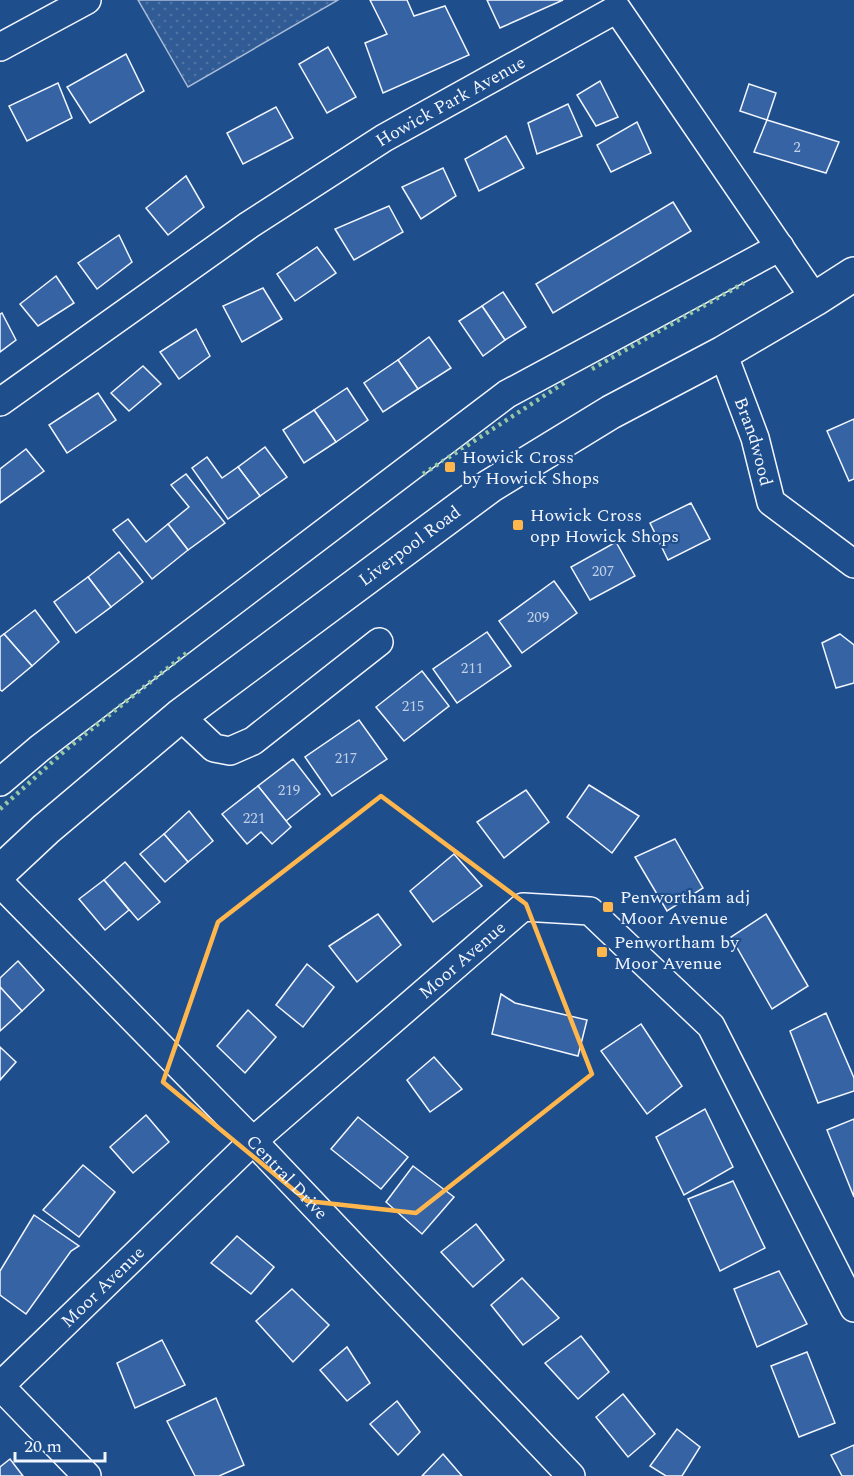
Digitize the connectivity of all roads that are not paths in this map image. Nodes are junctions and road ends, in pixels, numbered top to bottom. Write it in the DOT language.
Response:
graph roads {
  1 [pos="87,0"];
  2 [pos="0,47"];
  3 [pos="780,247"];
  4 [pos="854,274"];
  5 [pos="815,299"];
  6 [pos="723,353"];
  7 [pos="0,402"];
  8 [pos="854,564"];
  9 [pos="379,642"];
  10 [pos="180,716"];
  11 [pos="0,782"];
  12 [pos="0,872"];
  13 [pos="0,883"];
  14 [pos="253,1141"];
  15 [pos="844,1263"];
  16 [pos="854,1308"];
  17 [pos="0,1386"];
  18 [pos="87,1476"];
  19 [pos="571,1476"];
  1 -- 2 [label="street"];
  3 -- 5 [label="street, Howick Park Avenue"];
  3 -- 7 [label="street, Howick Park Avenue"];
  3 -- 11 [label="street"];
  4 -- 5 [label="street, Liverpool Road"];
  5 -- 6 [label="street, Liverpool Road"];
  6 -- 8 [label="street, Brandwood"];
  6 -- 10 [label="street, Liverpool Road"];
  9 -- 10 [label="street"];
  10 -- 12 [label="street, Liverpool Road"];
  13 -- 14 [label="street, Central Drive"];
  14 -- 15 [label="street, Moor Avenue"];
  14 -- 17 [label="street, Moor Avenue"];
  14 -- 19 [label="street, Central Drive"];
  15 -- 16 [label="street, Moor Avenue"];
  17 -- 18 [label="street"];
}
